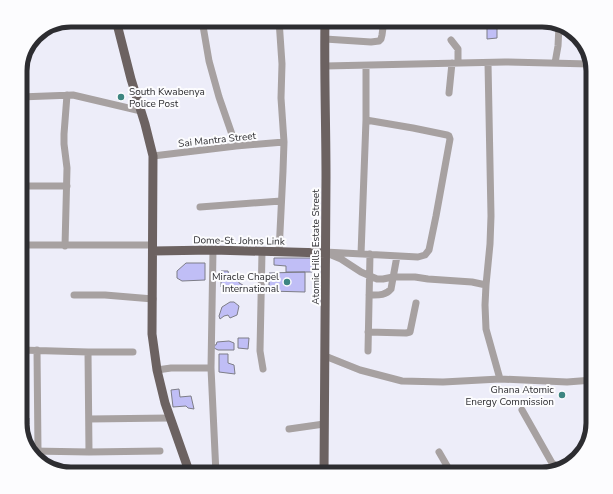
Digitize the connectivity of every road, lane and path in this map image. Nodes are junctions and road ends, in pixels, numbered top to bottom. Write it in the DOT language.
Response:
graph roads {
  1 [pos="118,27"];
  2 [pos="203,27"];
  3 [pos="280,27"];
  4 [pos="325,27"];
  5 [pos="383,27"];
  6 [pos="559,30"];
  7 [pos="325,39"];
  8 [pos="451,40"];
  9 [pos="488,62"];
  10 [pos="455,63"];
  11 [pos="555,63"];
  12 [pos="585,64"];
  13 [pos="324,66"];
  14 [pos="366,66"];
  15 [pos="449,93"];
  16 [pos="67,95"];
  17 [pos="27,97"];
  18 [pos="141,111"];
  19 [pos="366,120"];
  20 [pos="284,142"];
  21 [pos="236,146"];
  22 [pos="153,156"];
  23 [pos="27,186"];
  24 [pos="67,186"];
  25 [pos="281,201"];
  26 [pos="200,207"];
  27 [pos="27,246"];
  28 [pos="64,246"];
  29 [pos="153,248"];
  30 [pos="213,250"];
  31 [pos="262,252"];
  32 [pos="279,252"];
  33 [pos="325,252"];
  34 [pos="361,254"];
  35 [pos="370,254"];
  36 [pos="397,256"];
  37 [pos="370,277"];
  38 [pos="393,277"];
  39 [pos="486,285"];
  40 [pos="74,295"];
  41 [pos="369,295"];
  42 [pos="153,299"];
  43 [pos="416,303"];
  44 [pos="368,332"];
  45 [pos="27,350"];
  46 [pos="37,350"];
  47 [pos="368,351"];
  48 [pos="88,352"];
  49 [pos="133,352"];
  50 [pos="325,356"];
  51 [pos="211,368"];
  52 [pos="263,369"];
  53 [pos="157,370"];
  54 [pos="500,379"];
  55 [pos="586,381"];
  56 [pos="522,410"];
  57 [pos="170,418"];
  58 [pos="89,419"];
  59 [pos="324,424"];
  60 [pos="288,430"];
  61 [pos="35,448"];
  62 [pos="37,451"];
  63 [pos="160,451"];
  64 [pos="89,452"];
  65 [pos="439,452"];
  66 [pos="555,465"];
  67 [pos="188,467"];
  68 [pos="216,467"];
  69 [pos="324,467"];
  70 [pos="448,467"];
  1 -- 18 [label="main road"];
  2 -- 21 [label="street"];
  3 -- 20 [label="street"];
  4 -- 7 [label="main road, Atomic Hills Estate Street"];
  5 -- 7 [label="street"];
  6 -- 11 [label="street"];
  7 -- 13 [label="main road, Atomic Hills Estate Street"];
  8 -- 10 [label="street"];
  9 -- 10 [label="street"];
  9 -- 11 [label="street"];
  9 -- 39 [label="street"];
  10 -- 14 [label="street"];
  10 -- 15 [label="street"];
  11 -- 12 [label="street"];
  13 -- 14 [label="street"];
  13 -- 33 [label="main road, Atomic Hills Estate Street"];
  14 -- 19 [label="street"];
  16 -- 17 [label="street"];
  16 -- 18 [label="street"];
  16 -- 24 [label="street"];
  18 -- 22 [label="main road"];
  19 -- 34 [label="street"];
  19 -- 36 [label="street"];
  20 -- 21 [label="street, Sai Mantra Street"];
  20 -- 25 [label="street"];
  21 -- 22 [label="street, Sai Mantra Street"];
  22 -- 29 [label="main road"];
  23 -- 24 [label="street"];
  24 -- 28 [label="street"];
  25 -- 26 [label="street"];
  25 -- 32 [label="street"];
  27 -- 28 [label="street"];
  28 -- 29 [label="street"];
  29 -- 30 [label="main road, Dome-St. Johns Link"];
  29 -- 42 [label="main road"];
  30 -- 31 [label="main road, Dome-St. Johns Link"];
  30 -- 51 [label="street"];
  31 -- 32 [label="main road, Dome-St. Johns Link"];
  31 -- 52 [label="street"];
  32 -- 33 [label="main road, Dome-St. Johns Link"];
  33 -- 34 [label="street"];
  33 -- 37 [label="street"];
  33 -- 50 [label="main road, Atomic Hills Estate Street"];
  34 -- 35 [label="street"];
  35 -- 36 [label="street"];
  35 -- 37 [label="street"];
  36 -- 38 [label="street"];
  37 -- 38 [label="street"];
  37 -- 41 [label="street"];
  38 -- 39 [label="street"];
  38 -- 41 [label="street"];
  39 -- 54 [label="street"];
  40 -- 42 [label="street"];
  41 -- 44 [label="street"];
  42 -- 53 [label="main road"];
  43 -- 44 [label="street"];
  44 -- 47 [label="street"];
  45 -- 46 [label="street"];
  46 -- 48 [label="street"];
  46 -- 61 [label="street"];
  48 -- 49 [label="street"];
  48 -- 58 [label="street"];
  50 -- 54 [label="street"];
  50 -- 59 [label="main road, Atomic Hills Estate Street"];
  51 -- 53 [label="street"];
  51 -- 68 [label="street"];
  53 -- 57 [label="main road"];
  54 -- 55 [label="street"];
  56 -- 66 [label="street"];
  57 -- 58 [label="street"];
  57 -- 67 [label="main road"];
  58 -- 64 [label="street"];
  59 -- 60 [label="street"];
  59 -- 69 [label="main road, Atomic Hills Estate Street"];
  62 -- 64 [label="street"];
  63 -- 64 [label="street"];
  65 -- 70 [label="street"];
}
